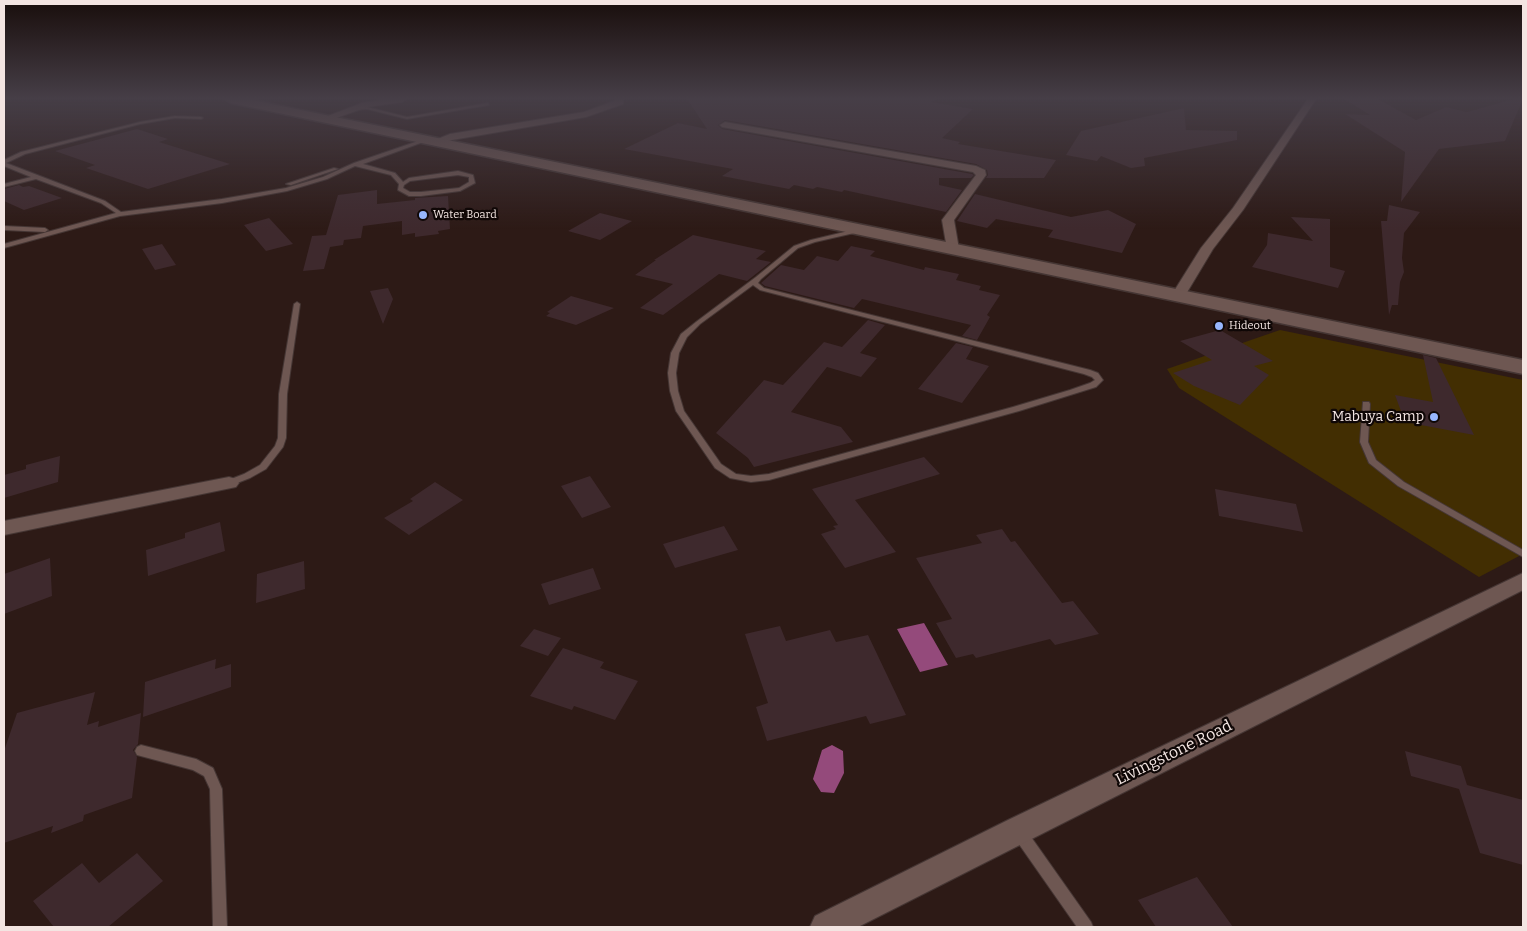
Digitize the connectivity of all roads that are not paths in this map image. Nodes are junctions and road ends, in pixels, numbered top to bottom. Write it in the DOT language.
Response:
graph roads {
  1 [pos="64,142"];
  2 [pos="424,142"];
  3 [pos="436,142"];
  4 [pos="821,142"];
  5 [pos="1283,142"];
  6 [pos="4,163"];
  7 [pos="356,164"];
  8 [pos="36,177"];
  9 [pos="402,184"];
  10 [pos="4,186"];
  11 [pos="268,192"];
  12 [pos="120,214"];
  13 [pos="4,228"];
  14 [pos="60,229"];
  15 [pos="864,230"];
  16 [pos="4,246"];
  17 [pos="953,249"];
  18 [pos="758,278"];
  19 [pos="1178,296"];
  20 [pos="297,304"];
  21 [pos="1523,367"];
  22 [pos="1366,404"];
  23 [pos="228,483"];
  24 [pos="4,528"];
  25 [pos="1523,554"];
  26 [pos="1523,581"];
  27 [pos="141,752"];
  28 [pos="1018,830"];
  29 [pos="220,927"];
  30 [pos="826,927"];
  31 [pos="1086,927"];
  1 -- 6 [label="lane"];
  2 -- 7 [label="lane"];
  3 -- 15 [label="main road"];
  4 -- 17 [label="street"];
  5 -- 19 [label="street"];
  6 -- 8 [label="lane"];
  7 -- 9 [label="lane"];
  7 -- 11 [label="lane"];
  8 -- 10 [label="lane"];
  8 -- 12 [label="lane"];
  9 -- 9 [label="lane"];
  11 -- 12 [label="lane"];
  12 -- 14 [label="lane"];
  13 -- 14 [label="lane"];
  14 -- 16 [label="lane"];
  15 -- 17 [label="main road"];
  15 -- 18 [label="lane"];
  17 -- 19 [label="main road"];
  18 -- 18 [label="lane"];
  19 -- 21 [label="main road"];
  20 -- 23 [label="lane"];
  22 -- 25 [label="lane"];
  23 -- 24 [label="street"];
  26 -- 28 [label="street, Livingstone Road"];
  27 -- 29 [label="lane"];
  28 -- 30 [label="street, Livingstone Road"];
  28 -- 31 [label="lane"];
}
